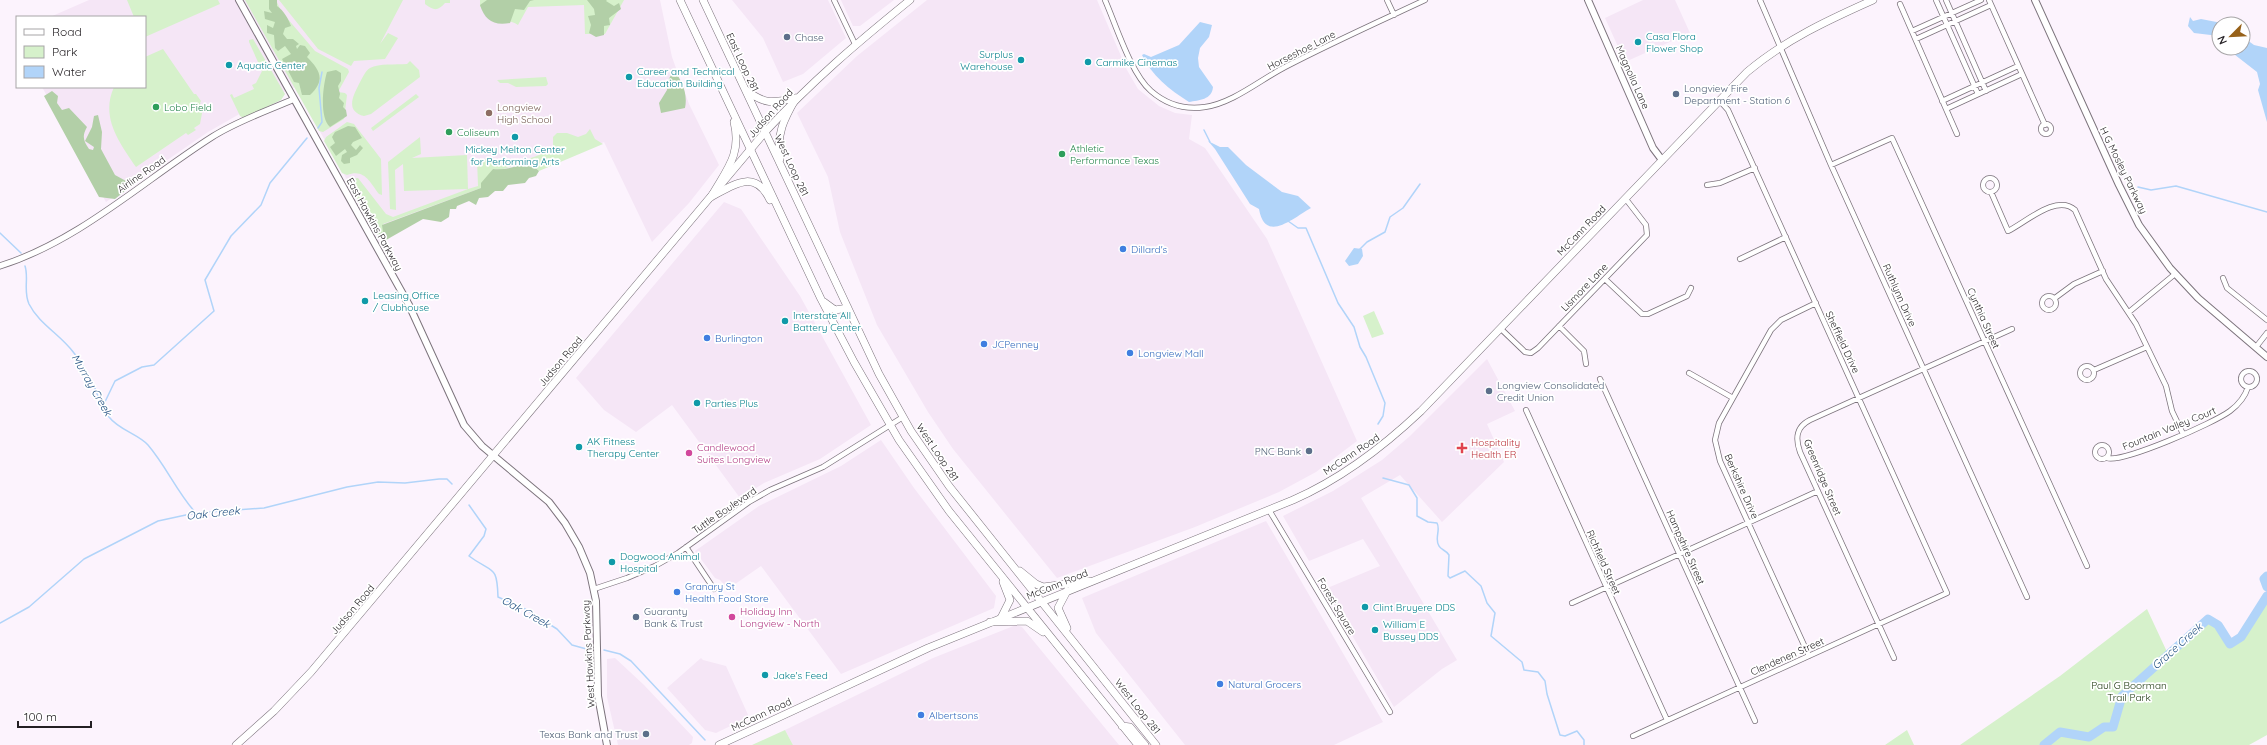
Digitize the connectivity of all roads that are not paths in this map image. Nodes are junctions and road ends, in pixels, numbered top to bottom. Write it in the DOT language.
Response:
graph roads {
  1 [pos="239,0"];
  2 [pos="680,0"];
  3 [pos="703,0"];
  4 [pos="834,0"];
  5 [pos="910,0"];
  6 [pos="1105,0"];
  7 [pos="1387,0"];
  8 [pos="1424,0"];
  9 [pos="1588,0"];
  10 [pos="1760,0"];
  11 [pos="1873,0"];
  12 [pos="1937,0"];
  13 [pos="1946,0"];
  14 [pos="1981,0"];
  15 [pos="2035,0"];
  16 [pos="1990,2"];
  17 [pos="1900,4"];
  18 [pos="1952,13"];
  19 [pos="1394,15"];
  20 [pos="1944,17"];
  21 [pos="1955,21"];
  22 [pos="1947,25"];
  23 [pos="1912,31"];
  24 [pos="1916,39"];
  25 [pos="855,44"];
  26 [pos="1780,47"];
  27 [pos="2018,66"];
  28 [pos="2022,74"];
  29 [pos="1982,82"];
  30 [pos="1975,86"];
  31 [pos="745,89"];
  32 [pos="1986,91"];
  33 [pos="1978,94"];
  34 [pos="796,98"];
  35 [pos="294,99"];
  36 [pos="1720,100"];
  37 [pos="1942,101"];
  38 [pos="730,106"];
  39 [pos="1946,109"];
  40 [pos="2045,125"];
  41 [pos="765,132"];
  42 [pos="1957,134"];
  43 [pos="751,149"];
  44 [pos="1662,160"];
  45 [pos="1831,165"];
  46 [pos="782,167"];
  47 [pos="1755,168"];
  48 [pos="1707,185"];
  49 [pos="1991,192"];
  50 [pos="711,197"];
  51 [pos="1625,198"];
  52 [pos="784,220"];
  53 [pos="1786,237"];
  54 [pos="1740,259"];
  55 [pos="0,266"];
  56 [pos="2103,271"];
  57 [pos="2175,274"];
  58 [pos="2223,278"];
  59 [pos="1605,279"];
  60 [pos="1690,288"];
  61 [pos="2055,298"];
  62 [pos="821,299"];
  63 [pos="1816,303"];
  64 [pos="848,308"];
  65 [pos="2129,312"];
  66 [pos="2267,320"];
  67 [pos="1559,326"];
  68 [pos="1500,328"];
  69 [pos="2012,329"];
  70 [pos="2267,333"];
  71 [pos="1984,341"];
  72 [pos="2147,347"];
  73 [pos="2256,347"];
  74 [pos="2267,356"];
  75 [pos="1586,364"];
  76 [pos="1923,369"];
  77 [pos="2094,370"];
  78 [pos="1689,374"];
  79 [pos="1600,379"];
  80 [pos="2248,387"];
  81 [pos="1733,398"];
  82 [pos="1859,398"];
  83 [pos="1526,410"];
  84 [pos="903,417"];
  85 [pos="890,425"];
  86 [pos="2182,434"];
  87 [pos="493,455"];
  88 [pos="2107,458"];
  89 [pos="1818,491"];
  90 [pos="1269,510"];
  91 [pos="1748,523"];
  92 [pos="686,547"];
  93 [pos="1679,554"];
  94 [pos="1008,562"];
  95 [pos="2087,566"];
  96 [pos="996,570"];
  97 [pos="1090,581"];
  98 [pos="1606,588"];
  99 [pos="594,589"];
  100 [pos="714,589"];
  101 [pos="1067,591"];
  102 [pos="1948,593"];
  103 [pos="2027,597"];
  104 [pos="1040,602"];
  105 [pos="1572,603"];
  106 [pos="1027,608"];
  107 [pos="1001,618"];
  108 [pos="990,622"];
  109 [pos="1879,625"];
  110 [pos="1053,640"];
  111 [pos="1075,644"];
  112 [pos="1809,656"];
  113 [pos="1894,658"];
  114 [pos="1740,687"];
  115 [pos="1390,712"];
  116 [pos="1667,720"];
  117 [pos="1755,721"];
  118 [pos="1122,726"];
  119 [pos="1633,736"];
  120 [pos="236,745"];
  121 [pos="607,745"];
  122 [pos="719,745"];
  123 [pos="1138,745"];
  124 [pos="1145,745"];
  125 [pos="1156,745"];
  1 -- 35 [label="main road, East Hawkins Parkway"];
  2 -- 38 [label="main road"];
  3 -- 31 [label="main road, East Loop 281"];
  4 -- 25 [label="street"];
  5 -- 25 [label="main road, Judson Road"];
  6 -- 19 [label="street, Horseshoe Lane"];
  7 -- 19 [label="street"];
  8 -- 19 [label="street, Horseshoe Lane"];
  9 -- 44 [label="main road, Magnolia Lane"];
  10 -- 26 [label="street, Ruthlynn Drive"];
  11 -- 26 [label="main road, McCann Road"];
  12 -- 20 [label="street"];
  13 -- 18 [label="street"];
  14 -- 18 [label="street"];
  15 -- 57 [label="main road, H G Mosley Parkway"];
  16 -- 21 [label="street"];
  16 -- 27 [label="street"];
  17 -- 23 [label="street"];
  18 -- 20 [label="street"];
  18 -- 21 [label="street"];
  20 -- 22 [label="street"];
  20 -- 23 [label="street"];
  21 -- 22 [label="street"];
  21 -- 29 [label="street"];
  22 -- 24 [label="street"];
  22 -- 30 [label="street"];
  23 -- 24 [label="street"];
  24 -- 37 [label="street"];
  25 -- 34 [label="main road, Judson Road"];
  26 -- 36 [label="main road, McCann Road"];
  26 -- 45 [label="street, Ruthlynn Drive"];
  27 -- 28 [label="street"];
  27 -- 29 [label="street"];
  28 -- 32 [label="street"];
  28 -- 40 [label="street"];
  29 -- 30 [label="street"];
  29 -- 32 [label="street"];
  30 -- 33 [label="street"];
  30 -- 37 [label="street"];
  31 -- 34 [label="main road"];
  31 -- 41 [label="main road, East Loop 281"];
  32 -- 33 [label="street"];
  33 -- 39 [label="street"];
  34 -- 41 [label="main road, Judson Road"];
  34 -- 46 [label="main road"];
  35 -- 55 [label="street, Airline Road"];
  35 -- 87 [label="main road, East Hawkins Parkway"];
  36 -- 44 [label="main road, McCann Road"];
  36 -- 47 [label="street, Sheffield Drive"];
  37 -- 39 [label="street"];
  38 -- 43 [label="main road"];
  38 -- 50 [label="main road"];
  39 -- 42 [label="street"];
  41 -- 43 [label="main road, Judson Road"];
  41 -- 46 [label="main road, West Loop 281"];
  43 -- 50 [label="main road, Judson Road"];
  43 -- 52 [label="main road"];
  44 -- 51 [label="main road, McCann Road"];
  45 -- 71 [label="street, Cynthia Street"];
  45 -- 76 [label="street, Ruthlynn Drive"];
  46 -- 64 [label="main road, West Loop 281"];
  47 -- 48 [label="street"];
  47 -- 53 [label="street, Sheffield Drive"];
  49 -- 56 [label="street"];
  50 -- 52 [label="main road"];
  50 -- 87 [label="main road, Judson Road"];
  51 -- 59 [label="street, Lismore Lane"];
  51 -- 68 [label="main road, McCann Road"];
  52 -- 62 [label="main road"];
  53 -- 54 [label="street"];
  53 -- 63 [label="street, Sheffield Drive"];
  56 -- 61 [label="street"];
  56 -- 65 [label="street"];
  57 -- 65 [label="street"];
  57 -- 73 [label="main road, H G Mosley Parkway"];
  58 -- 66 [label="street"];
  59 -- 60 [label="street"];
  59 -- 67 [label="street, Lismore Lane"];
  62 -- 64 [label="main road"];
  62 -- 85 [label="main road"];
  63 -- 81 [label="street, Berkshire Drive"];
  63 -- 82 [label="street, Sheffield Drive"];
  64 -- 84 [label="main road, West Loop 281"];
  65 -- 72 [label="street"];
  67 -- 68 [label="street, Lismore Lane"];
  67 -- 75 [label="street"];
  68 -- 90 [label="main road, McCann Road"];
  69 -- 71 [label="street, Greenridge Street"];
  70 -- 73 [label="street"];
  71 -- 76 [label="street, Greenridge Street"];
  71 -- 95 [label="street, Cynthia Street"];
  72 -- 77 [label="street"];
  72 -- 86 [label="street"];
  73 -- 74 [label="main road, H G Mosley Parkway"];
  76 -- 82 [label="street, Greenridge Street"];
  76 -- 103 [label="street, Ruthlynn Drive"];
  78 -- 81 [label="street"];
  79 -- 93 [label="street, Hampshire Street"];
  80 -- 86 [label="street, Fountain Valley Court"];
  81 -- 91 [label="street, Berkshire Drive"];
  82 -- 89 [label="street, Greenridge Street"];
  82 -- 102 [label="street, Sheffield Drive"];
  83 -- 98 [label="street, Richfield Street"];
  84 -- 85 [label="street, Tuttle Boulevard"];
  84 -- 94 [label="main road, West Loop 281"];
  85 -- 92 [label="street, Tuttle Boulevard"];
  85 -- 96 [label="main road"];
  86 -- 88 [label="street, Fountain Valley Court"];
  87 -- 99 [label="main road, West Hawkins Parkway"];
  87 -- 120 [label="main road, Judson Road"];
  89 -- 91 [label="street"];
  89 -- 109 [label="street, Greenridge Street"];
  90 -- 97 [label="main road, McCann Road"];
  90 -- 115 [label="street, Forest Square"];
  91 -- 93 [label="street"];
  91 -- 112 [label="street, Berkshire Drive"];
  92 -- 99 [label="street, Tuttle Boulevard"];
  92 -- 100 [label="street"];
  93 -- 98 [label="street"];
  93 -- 114 [label="street, Hampshire Street"];
  94 -- 97 [label="main road"];
  94 -- 104 [label="main road, West Loop 281"];
  96 -- 106 [label="main road"];
  96 -- 107 [label="main road"];
  97 -- 101 [label="main road, McCann Road"];
  98 -- 105 [label="street"];
  98 -- 116 [label="street, Richfield Street"];
  99 -- 121 [label="main road, West Hawkins Parkway"];
  101 -- 104 [label="main road, McCann Road"];
  101 -- 111 [label="main road"];
  102 -- 109 [label="street, Clendenen Street"];
  104 -- 106 [label="main road, McCann Road"];
  104 -- 111 [label="main road, West Loop 281"];
  106 -- 107 [label="main road, McCann Road"];
  106 -- 110 [label="main road"];
  107 -- 108 [label="main road, McCann Road"];
  108 -- 110 [label="main road"];
  108 -- 122 [label="main road, McCann Road"];
  109 -- 112 [label="street, Clendenen Street"];
  109 -- 113 [label="street, Greenridge Street"];
  110 -- 118 [label="main road"];
  111 -- 125 [label="main road, West Loop 281"];
  112 -- 114 [label="street, Clendenen Street"];
  114 -- 116 [label="street, Clendenen Street"];
  114 -- 117 [label="street, Hampshire Street"];
  116 -- 119 [label="street, Clendenen Street"];
  118 -- 123 [label="main road"];
  118 -- 124 [label="main road"];
}
